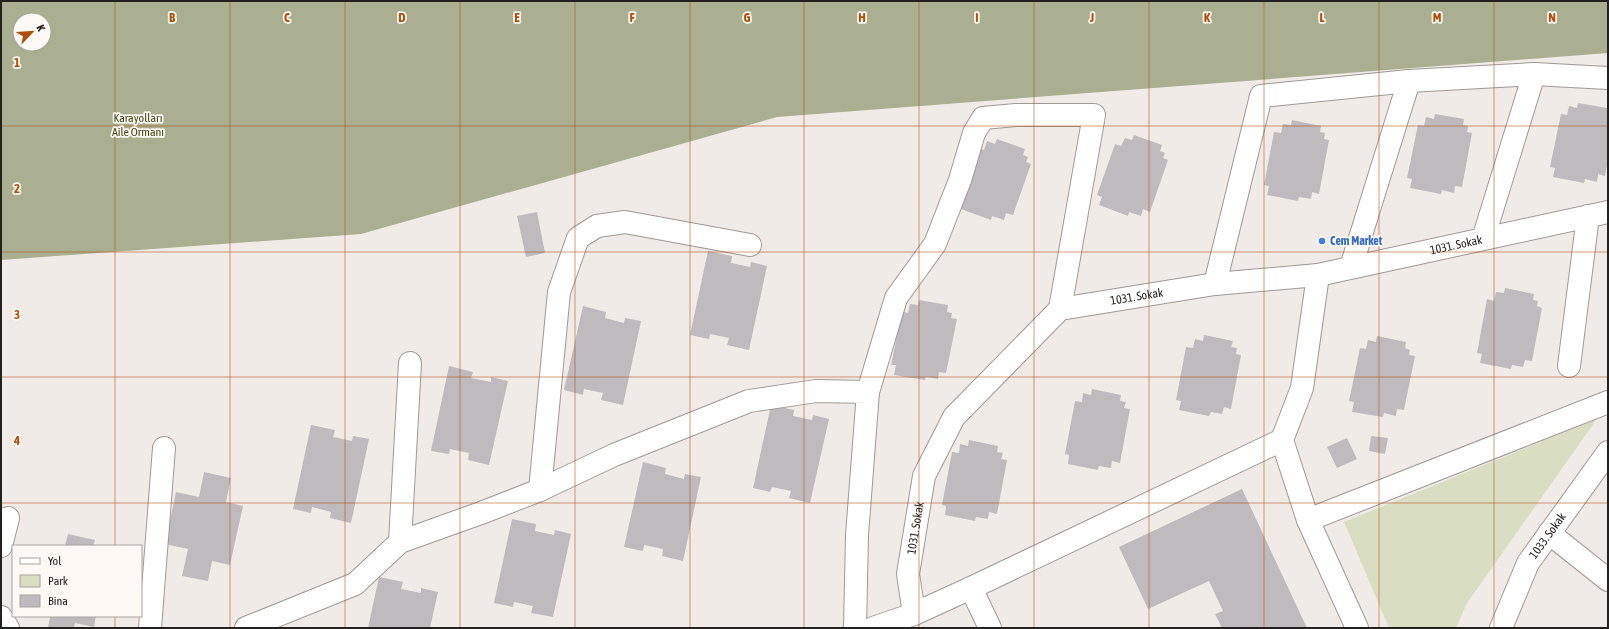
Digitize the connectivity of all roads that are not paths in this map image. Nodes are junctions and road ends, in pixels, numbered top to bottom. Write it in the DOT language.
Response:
graph roads {
  1 [pos="1534,74"];
  2 [pos="1608,78"];
  3 [pos="1409,81"];
  4 [pos="1598,214"];
  5 [pos="1483,239"];
  6 [pos="750,245"];
  7 [pos="1351,267"];
  8 [pos="1318,275"];
  9 [pos="1215,284"];
  10 [pos="1060,309"];
  11 [pos="410,363"];
  12 [pos="1569,366"];
  13 [pos="868,392"];
  14 [pos="1608,402"];
  15 [pos="1282,440"];
  16 [pos="164,448"];
  17 [pos="1608,452"];
  18 [pos="540,490"];
  19 [pos="8,518"];
  20 [pos="1308,520"];
  21 [pos="1549,533"];
  22 [pos="400,542"];
  23 [pos="1,546"];
  24 [pos="1608,580"];
  25 [pos="971,588"];
  26 [pos="914,614"];
  27 [pos="1,617"];
  28 [pos="8,628"];
  29 [pos="150,628"];
  30 [pos="246,628"];
  31 [pos="855,628"];
  32 [pos="873,628"];
  33 [pos="990,628"];
  34 [pos="1357,628"];
  35 [pos="1500,628"];
  1 -- 2 [label="street"];
  1 -- 3 [label="street"];
  1 -- 5 [label="street"];
  3 -- 7 [label="street"];
  3 -- 9 [label="street"];
  4 -- 5 [label="street, 1031. Sokak"];
  4 -- 12 [label="street"];
  5 -- 7 [label="street, 1031. Sokak"];
  6 -- 18 [label="street"];
  7 -- 8 [label="street, 1031. Sokak"];
  8 -- 9 [label="street, 1031. Sokak"];
  8 -- 15 [label="street"];
  9 -- 10 [label="street, 1031. Sokak"];
  10 -- 13 [label="street"];
  10 -- 26 [label="street, 1031. Sokak"];
  11 -- 22 [label="street"];
  13 -- 18 [label="street"];
  13 -- 31 [label="street"];
  14 -- 20 [label="street"];
  15 -- 20 [label="street"];
  15 -- 25 [label="street"];
  16 -- 29 [label="street"];
  17 -- 21 [label="street, 1033. Sokak"];
  18 -- 22 [label="street"];
  19 -- 23 [label="street"];
  20 -- 34 [label="street"];
  21 -- 24 [label="street"];
  21 -- 35 [label="street, 1033. Sokak"];
  22 -- 30 [label="street"];
  25 -- 26 [label="street"];
  25 -- 33 [label="street"];
  26 -- 32 [label="street"];
  27 -- 28 [label="street"];
}
